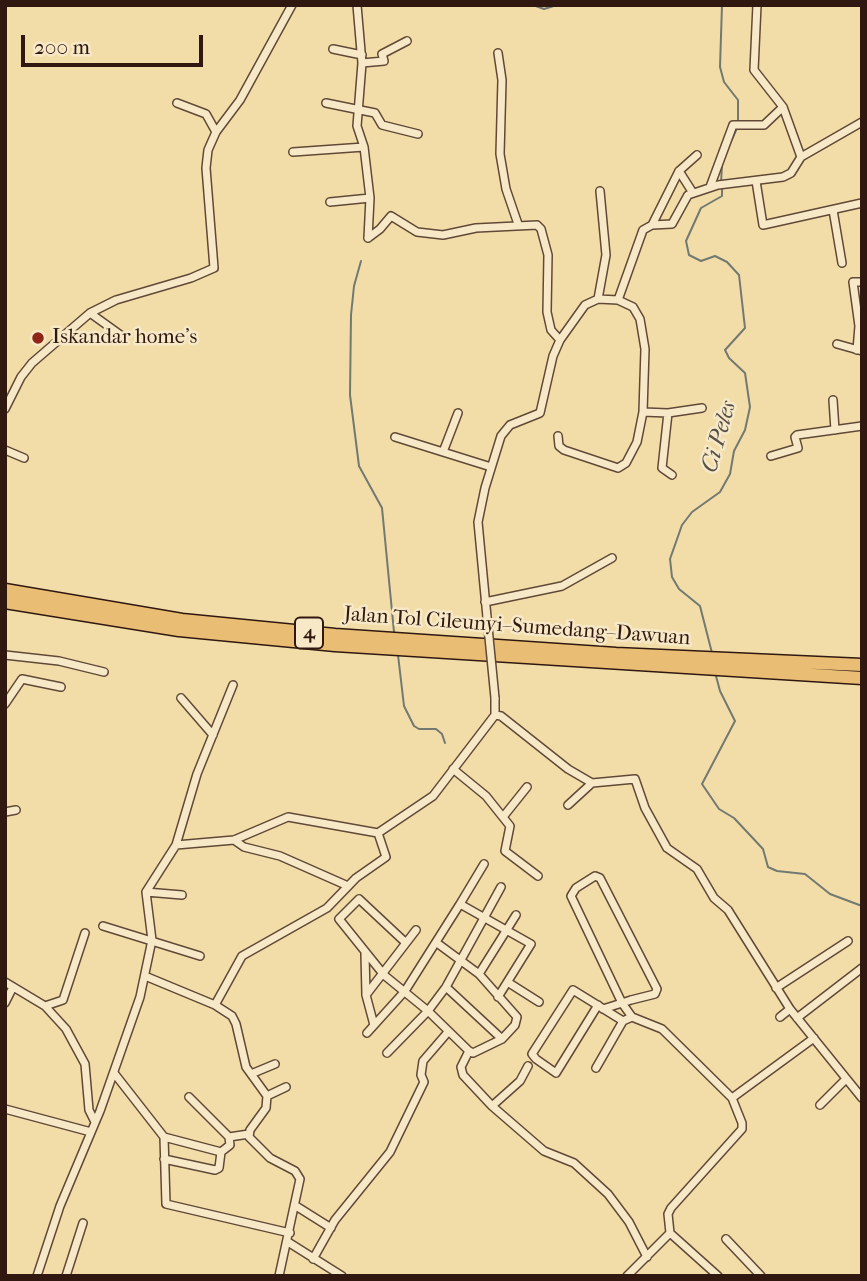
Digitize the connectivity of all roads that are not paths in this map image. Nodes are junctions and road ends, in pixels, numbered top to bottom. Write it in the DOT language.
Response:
graph roads {
  1 [pos="292,5"];
  2 [pos="357,5"];
  3 [pos="757,5"];
  4 [pos="407,41"];
  5 [pos="333,50"];
  6 [pos="498,53"];
  7 [pos="362,59"];
  8 [pos="177,103"];
  9 [pos="326,103"];
  10 [pos="783,107"];
  11 [pos="359,109"];
  12 [pos="862,122"];
  13 [pos="216,132"];
  14 [pos="418,134"];
  15 [pos="364,147"];
  16 [pos="293,152"];
  17 [pos="697,155"];
  18 [pos="801,157"];
  19 [pos="679,171"];
  20 [pos="756,181"];
  21 [pos="714,186"];
  22 [pos="600,191"];
  23 [pos="693,193"];
  24 [pos="370,198"];
  25 [pos="330,202"];
  26 [pos="862,203"];
  27 [pos="833,210"];
  28 [pos="518,224"];
  29 [pos="652,225"];
  30 [pos="842,263"];
  31 [pos="862,282"];
  32 [pos="598,299"];
  33 [pos="618,300"];
  34 [pos="90,313"];
  35 [pos="122,336"];
  36 [pos="560,340"];
  37 [pos="837,344"];
  38 [pos="859,350"];
  39 [pos="833,400"];
  40 [pos="702,408"];
  41 [pos="5,409"];
  42 [pos="458,412"];
  43 [pos="643,412"];
  44 [pos="668,413"];
  45 [pos="862,426"];
  46 [pos="835,430"];
  47 [pos="558,436"];
  48 [pos="395,437"];
  49 [pos="5,450"];
  50 [pos="443,452"];
  51 [pos="771,456"];
  52 [pos="24,458"];
  53 [pos="491,467"];
  54 [pos="672,475"];
  55 [pos="612,558"];
  56 [pos="5,590"];
  57 [pos="5,602"];
  58 [pos="485,602"];
  59 [pos="5,654"];
  60 [pos="615,659"];
  61 [pos="104,671"];
  62 [pos="856,671"];
  63 [pos="233,685"];
  64 [pos="61,687"];
  65 [pos="181,698"];
  66 [pos="5,704"];
  67 [pos="495,715"];
  68 [pos="213,735"];
  69 [pos="453,769"];
  70 [pos="592,783"];
  71 [pos="527,787"];
  72 [pos="568,805"];
  73 [pos="16,810"];
  74 [pos="5,812"];
  75 [pos="503,817"];
  76 [pos="378,833"];
  77 [pos="234,839"];
  78 [pos="176,845"];
  79 [pos="484,864"];
  80 [pos="538,876"];
  81 [pos="348,886"];
  82 [pos="501,887"];
  83 [pos="146,892"];
  84 [pos="182,895"];
  85 [pos="460,904"];
  86 [pos="516,915"];
  87 [pos="484,916"];
  88 [pos="103,926"];
  89 [pos="415,930"];
  90 [pos="507,930"];
  91 [pos="85,933"];
  92 [pos="152,940"];
  93 [pos="848,940"];
  94 [pos="406,943"];
  95 [pos="437,943"];
  96 [pos="365,954"];
  97 [pos="200,956"];
  98 [pos="460,959"];
  99 [pos="862,968"];
  100 [pos="479,974"];
  101 [pos="384,975"];
  102 [pos="145,976"];
  103 [pos="5,982"];
  104 [pos="509,983"];
  105 [pos="13,987"];
  106 [pos="446,987"];
  107 [pos="776,988"];
  108 [pos="405,991"];
  109 [pos="366,995"];
  110 [pos="498,997"];
  111 [pos="538,1002"];
  112 [pos="5,1003"];
  113 [pos="622,1003"];
  114 [pos="215,1004"];
  115 [pos="45,1006"];
  116 [pos="601,1007"];
  117 [pos="790,1009"];
  118 [pos="428,1011"];
  119 [pos="632,1017"];
  120 [pos="780,1017"];
  121 [pos="797,1018"];
  122 [pos="623,1021"];
  123 [pos="374,1025"];
  124 [pos="367,1032"];
  125 [pos="449,1032"];
  126 [pos="814,1038"];
  127 [pos="502,1039"];
  128 [pos="469,1051"];
  129 [pos="387,1053"];
  130 [pos="275,1064"];
  131 [pos="528,1066"];
  132 [pos="596,1068"];
  133 [pos="114,1073"];
  134 [pos="251,1074"];
  135 [pos="846,1079"];
  136 [pos="286,1087"];
  137 [pos="267,1096"];
  138 [pos="189,1097"];
  139 [pos="732,1098"];
  140 [pos="862,1098"];
  141 [pos="820,1105"];
  142 [pos="492,1106"];
  143 [pos="5,1109"];
  144 [pos="95,1122"];
  145 [pos="91,1132"];
  146 [pos="249,1134"];
  147 [pos="164,1137"];
  148 [pos="229,1137"];
  149 [pos="220,1152"];
  150 [pos="164,1159"];
  151 [pos="296,1206"];
  152 [pos="83,1223"];
  153 [pos="331,1228"];
  154 [pos="670,1233"];
  155 [pos="289,1237"];
  156 [pos="726,1239"];
  157 [pos="647,1258"];
  158 [pos="313,1259"];
  159 [pos="37,1276"];
  160 [pos="66,1276"];
  161 [pos="279,1276"];
  162 [pos="342,1276"];
  163 [pos="627,1276"];
  164 [pos="718,1276"];
  165 [pos="761,1276"];
  1 -- 13 [label="street"];
  2 -- 7 [label="street"];
  3 -- 10 [label="street"];
  4 -- 7 [label="street"];
  5 -- 7 [label="street"];
  6 -- 28 [label="street"];
  7 -- 11 [label="street"];
  8 -- 13 [label="street"];
  9 -- 11 [label="street"];
  10 -- 18 [label="street"];
  10 -- 21 [label="street"];
  11 -- 14 [label="street"];
  11 -- 15 [label="street"];
  12 -- 18 [label="street"];
  13 -- 34 [label="street"];
  15 -- 16 [label="street"];
  15 -- 24 [label="street"];
  17 -- 19 [label="street"];
  18 -- 20 [label="street"];
  19 -- 23 [label="street"];
  19 -- 29 [label="street"];
  20 -- 21 [label="street"];
  20 -- 27 [label="street"];
  21 -- 23 [label="street"];
  22 -- 32 [label="street"];
  23 -- 29 [label="street"];
  24 -- 25 [label="street"];
  24 -- 28 [label="street"];
  26 -- 27 [label="street"];
  27 -- 30 [label="street"];
  28 -- 36 [label="street"];
  29 -- 33 [label="street"];
  31 -- 38 [label="street"];
  32 -- 33 [label="street"];
  32 -- 36 [label="street"];
  33 -- 43 [label="street"];
  34 -- 35 [label="street"];
  34 -- 41 [label="street"];
  36 -- 53 [label="street"];
  37 -- 38 [label="street"];
  39 -- 46 [label="street"];
  40 -- 44 [label="street"];
  42 -- 50 [label="street"];
  43 -- 44 [label="street"];
  43 -- 47 [label="street"];
  44 -- 54 [label="street"];
  45 -- 46 [label="street"];
  46 -- 51 [label="street"];
  48 -- 50 [label="street"];
  49 -- 52 [label="street"];
  50 -- 53 [label="street"];
  53 -- 58 [label="street"];
  55 -- 58 [label="street"];
  56 -- 60 [label="highway, Jalan Tol Cileunyi–Sumedang–Dawuan / 4"];
  57 -- 60 [label="highway, Jalan Tol Cileunyi–Sumedang–Dawuan / 4"];
  58 -- 67 [label="street, bridge"];
  59 -- 61 [label="street"];
  60 -- 62 [label="highway, Jalan Tol Cileunyi–Sumedang–Dawuan / 4"];
  63 -- 68 [label="street"];
  64 -- 66 [label="street"];
  65 -- 68 [label="street"];
  67 -- 69 [label="street"];
  67 -- 70 [label="street"];
  68 -- 78 [label="street"];
  69 -- 75 [label="street"];
  69 -- 76 [label="street"];
  70 -- 72 [label="street"];
  70 -- 107 [label="street"];
  71 -- 75 [label="street"];
  73 -- 74 [label="street"];
  75 -- 80 [label="street"];
  76 -- 77 [label="street"];
  76 -- 81 [label="street"];
  77 -- 78 [label="street"];
  77 -- 81 [label="street"];
  78 -- 83 [label="street"];
  79 -- 85 [label="street"];
  81 -- 114 [label="street"];
  82 -- 87 [label="street"];
  83 -- 84 [label="street"];
  83 -- 92 [label="street"];
  85 -- 87 [label="street"];
  85 -- 95 [label="street"];
  86 -- 90 [label="street"];
  87 -- 90 [label="street"];
  87 -- 98 [label="street"];
  88 -- 92 [label="street"];
  89 -- 94 [label="street"];
  90 -- 100 [label="street"];
  90 -- 104 [label="street"];
  91 -- 115 [label="street"];
  92 -- 97 [label="street"];
  92 -- 102 [label="street"];
  93 -- 107 [label="street"];
  94 -- 96 [label="street"];
  94 -- 101 [label="street"];
  95 -- 98 [label="street"];
  95 -- 108 [label="street"];
  96 -- 101 [label="street"];
  96 -- 109 [label="street"];
  98 -- 100 [label="street"];
  98 -- 106 [label="street"];
  99 -- 121 [label="street"];
  100 -- 110 [label="street"];
  101 -- 108 [label="street"];
  101 -- 109 [label="street"];
  102 -- 114 [label="street"];
  102 -- 133 [label="street"];
  103 -- 105 [label="street"];
  104 -- 110 [label="street"];
  104 -- 111 [label="street"];
  105 -- 112 [label="street"];
  105 -- 115 [label="street"];
  106 -- 118 [label="street"];
  106 -- 127 [label="street"];
  107 -- 117 [label="street"];
  108 -- 118 [label="street"];
  108 -- 123 [label="street"];
  109 -- 123 [label="street"];
  110 -- 127 [label="street"];
  113 -- 113 [label="street"];
  113 -- 116 [label="street"];
  113 -- 119 [label="street"];
  114 -- 134 [label="street"];
  115 -- 144 [label="street"];
  116 -- 116 [label="street"];
  116 -- 122 [label="street"];
  117 -- 120 [label="street"];
  117 -- 121 [label="street"];
  118 -- 125 [label="street"];
  118 -- 129 [label="street"];
  119 -- 122 [label="street"];
  119 -- 139 [label="street"];
  121 -- 126 [label="street"];
  122 -- 132 [label="street"];
  123 -- 124 [label="street"];
  125 -- 128 [label="street"];
  125 -- 153 [label="street"];
  126 -- 135 [label="street"];
  126 -- 139 [label="street"];
  127 -- 128 [label="street"];
  128 -- 142 [label="street"];
  130 -- 134 [label="street"];
  131 -- 142 [label="street"];
  133 -- 144 [label="street"];
  133 -- 147 [label="street"];
  134 -- 137 [label="street"];
  135 -- 140 [label="street"];
  135 -- 141 [label="street"];
  136 -- 137 [label="street"];
  137 -- 146 [label="street"];
  138 -- 148 [label="street"];
  139 -- 154 [label="street"];
  142 -- 157 [label="street"];
  143 -- 145 [label="street"];
  144 -- 145 [label="street"];
  145 -- 159 [label="street"];
  146 -- 148 [label="street"];
  146 -- 151 [label="street"];
  147 -- 149 [label="street"];
  147 -- 150 [label="street"];
  148 -- 149 [label="street"];
  149 -- 150 [label="street"];
  150 -- 155 [label="street"];
  151 -- 153 [label="street"];
  151 -- 155 [label="street"];
  152 -- 160 [label="street"];
  153 -- 158 [label="street"];
  154 -- 157 [label="street"];
  154 -- 164 [label="street"];
  155 -- 158 [label="street"];
  155 -- 161 [label="street"];
  156 -- 165 [label="street"];
  157 -- 163 [label="street"];
  158 -- 162 [label="street"];
}
